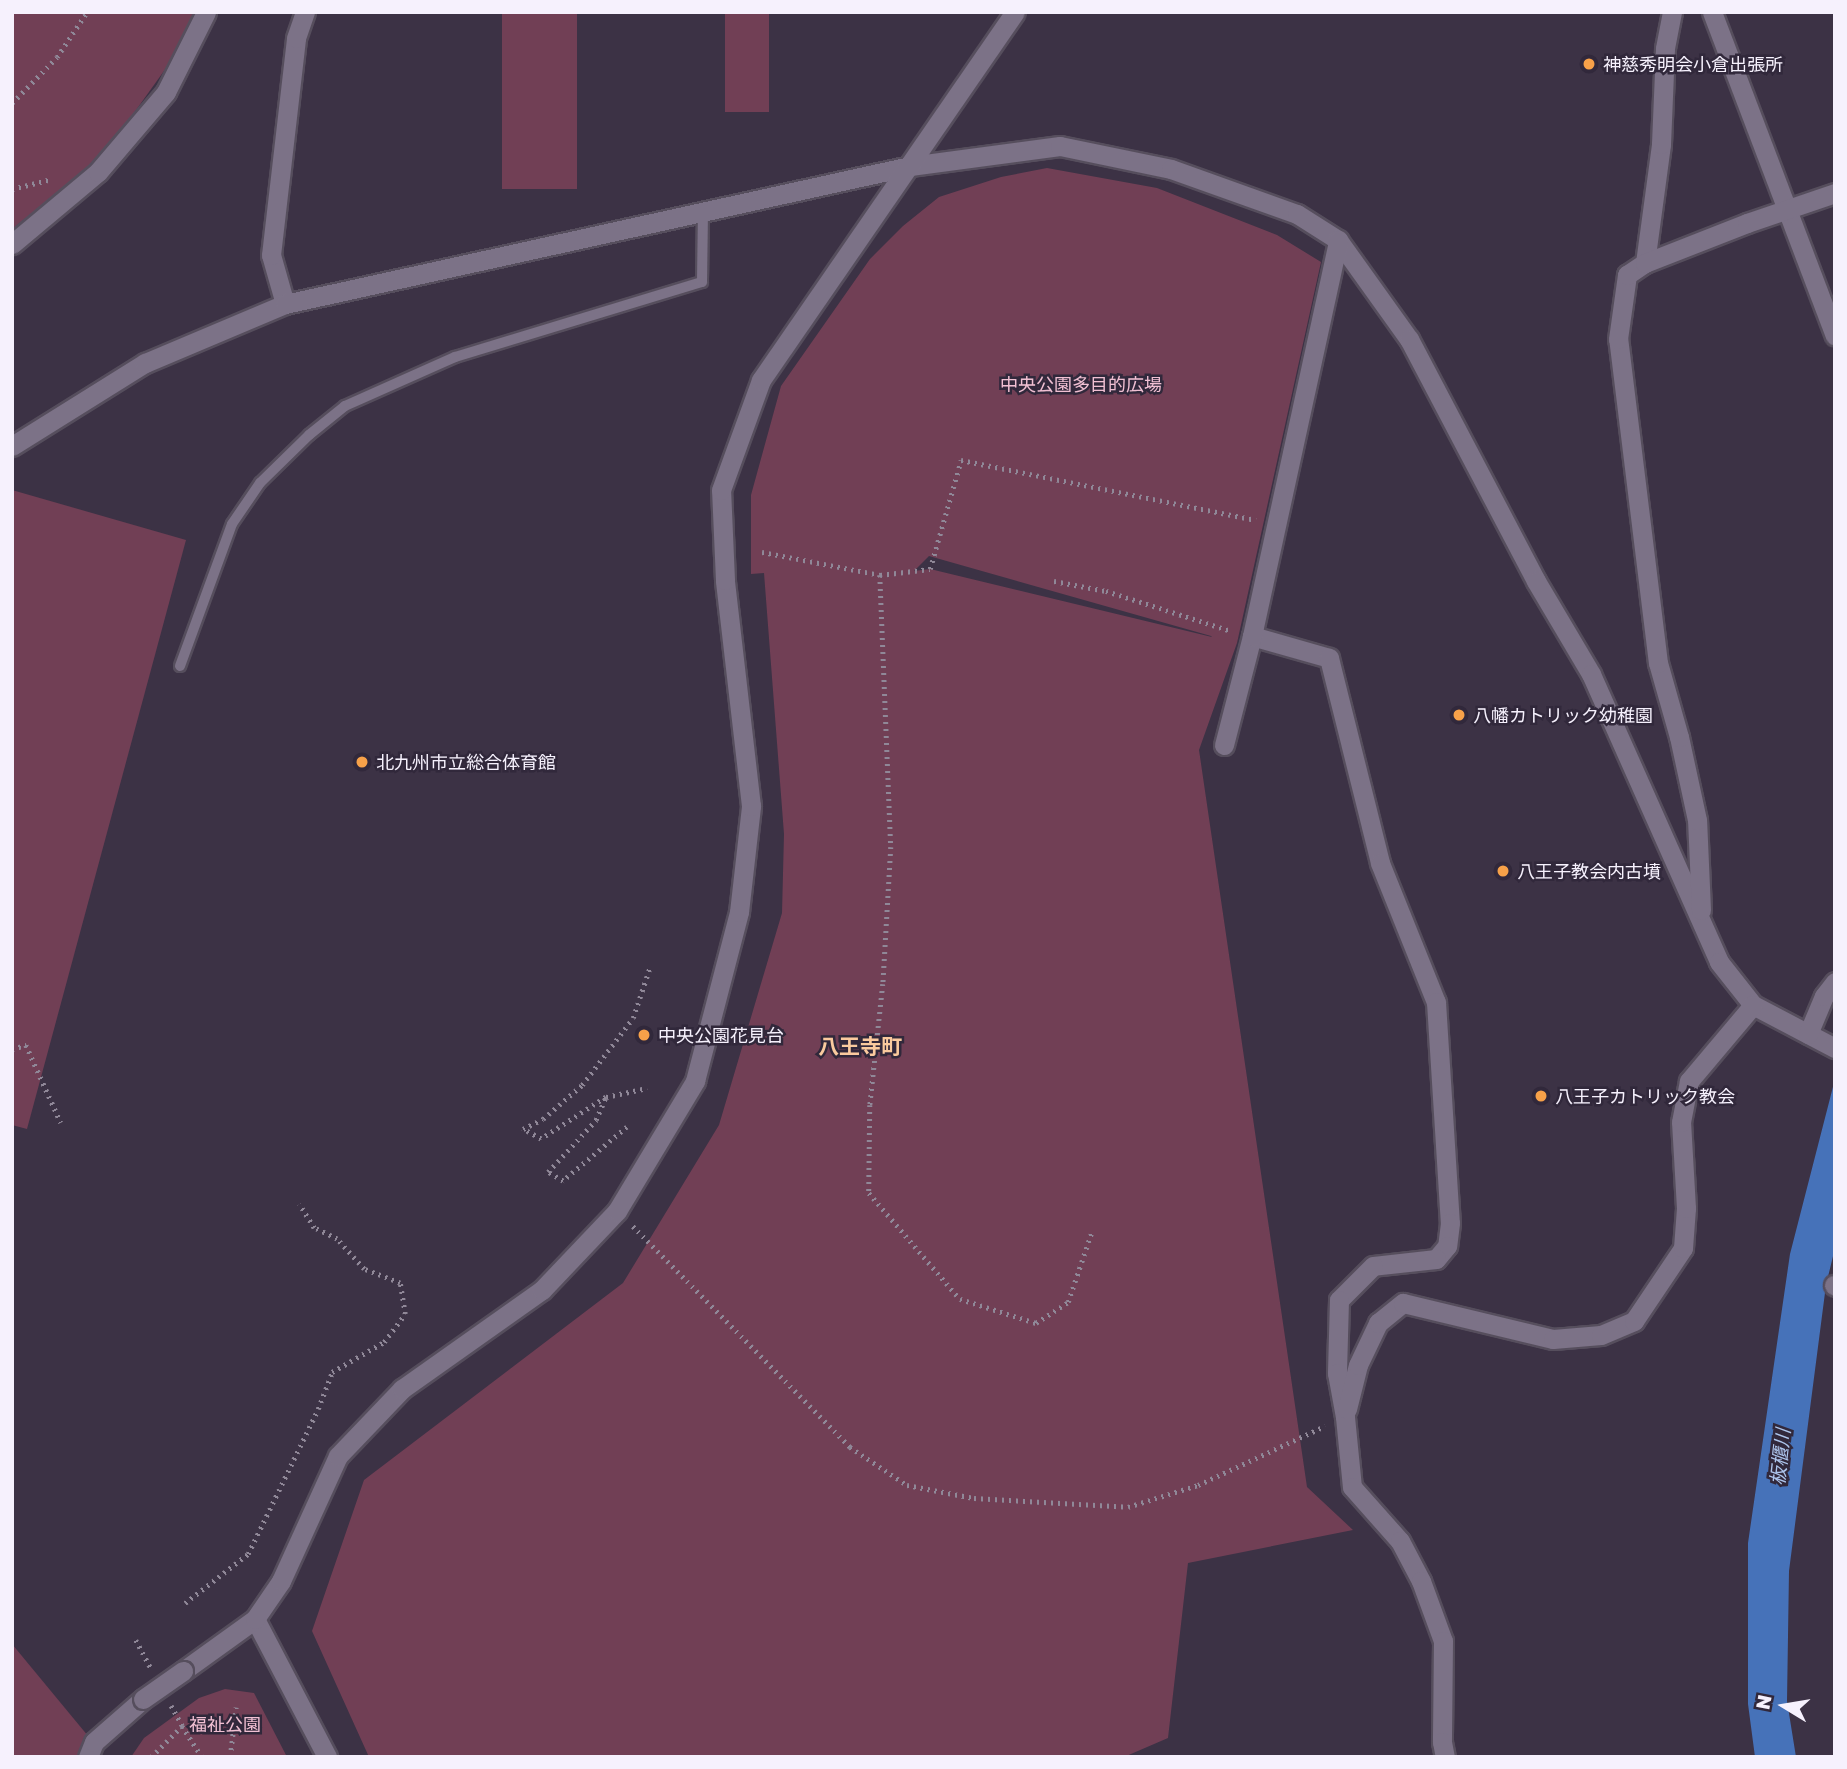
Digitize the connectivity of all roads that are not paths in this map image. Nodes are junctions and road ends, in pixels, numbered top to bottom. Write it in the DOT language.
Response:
graph roads {
  1 [pos="206,12"];
  2 [pos="305,12"];
  3 [pos="1015,12"];
  4 [pos="1672,12"];
  5 [pos="1712,12"];
  6 [pos="910,166"];
  7 [pos="1835,193"];
  8 [pos="703,210"];
  9 [pos="1787,211"];
  10 [pos="1338,240"];
  11 [pos="12,244"];
  12 [pos="1645,263"];
  13 [pos="285,304"];
  14 [pos="1835,335"];
  15 [pos="12,446"];
  16 [pos="1252,636"];
  17 [pos="180,666"];
  18 [pos="1224,744"];
  19 [pos="1702,922"];
  20 [pos="1835,982"];
  21 [pos="1753,1005"];
  22 [pos="1822,1041"];
  23 [pos="1345,1417"];
  24 [pos="255,1619"];
  25 [pos="88,1757"];
  26 [pos="327,1757"];
  27 [pos="1445,1757"];
  1 -- 11 [label="street"];
  2 -- 13 [label="street"];
  3 -- 6 [label="street"];
  4 -- 12 [label="street"];
  5 -- 9 [label="street"];
  6 -- 8 [label="street"];
  6 -- 10 [label="street"];
  6 -- 24 [label="street"];
  7 -- 9 [label="street"];
  8 -- 13 [label="street"];
  8 -- 17 [label="lane"];
  9 -- 12 [label="street"];
  9 -- 14 [label="street"];
  10 -- 16 [label="street"];
  10 -- 19 [label="street"];
  12 -- 19 [label="street"];
  13 -- 15 [label="street"];
  16 -- 18 [label="street"];
  16 -- 23 [label="street"];
  19 -- 21 [label="street"];
  20 -- 22 [label="street"];
  21 -- 22 [label="street"];
  21 -- 23 [label="street"];
  23 -- 27 [label="street"];
  24 -- 25 [label="street, bridge"];
  24 -- 26 [label="street"];
}
